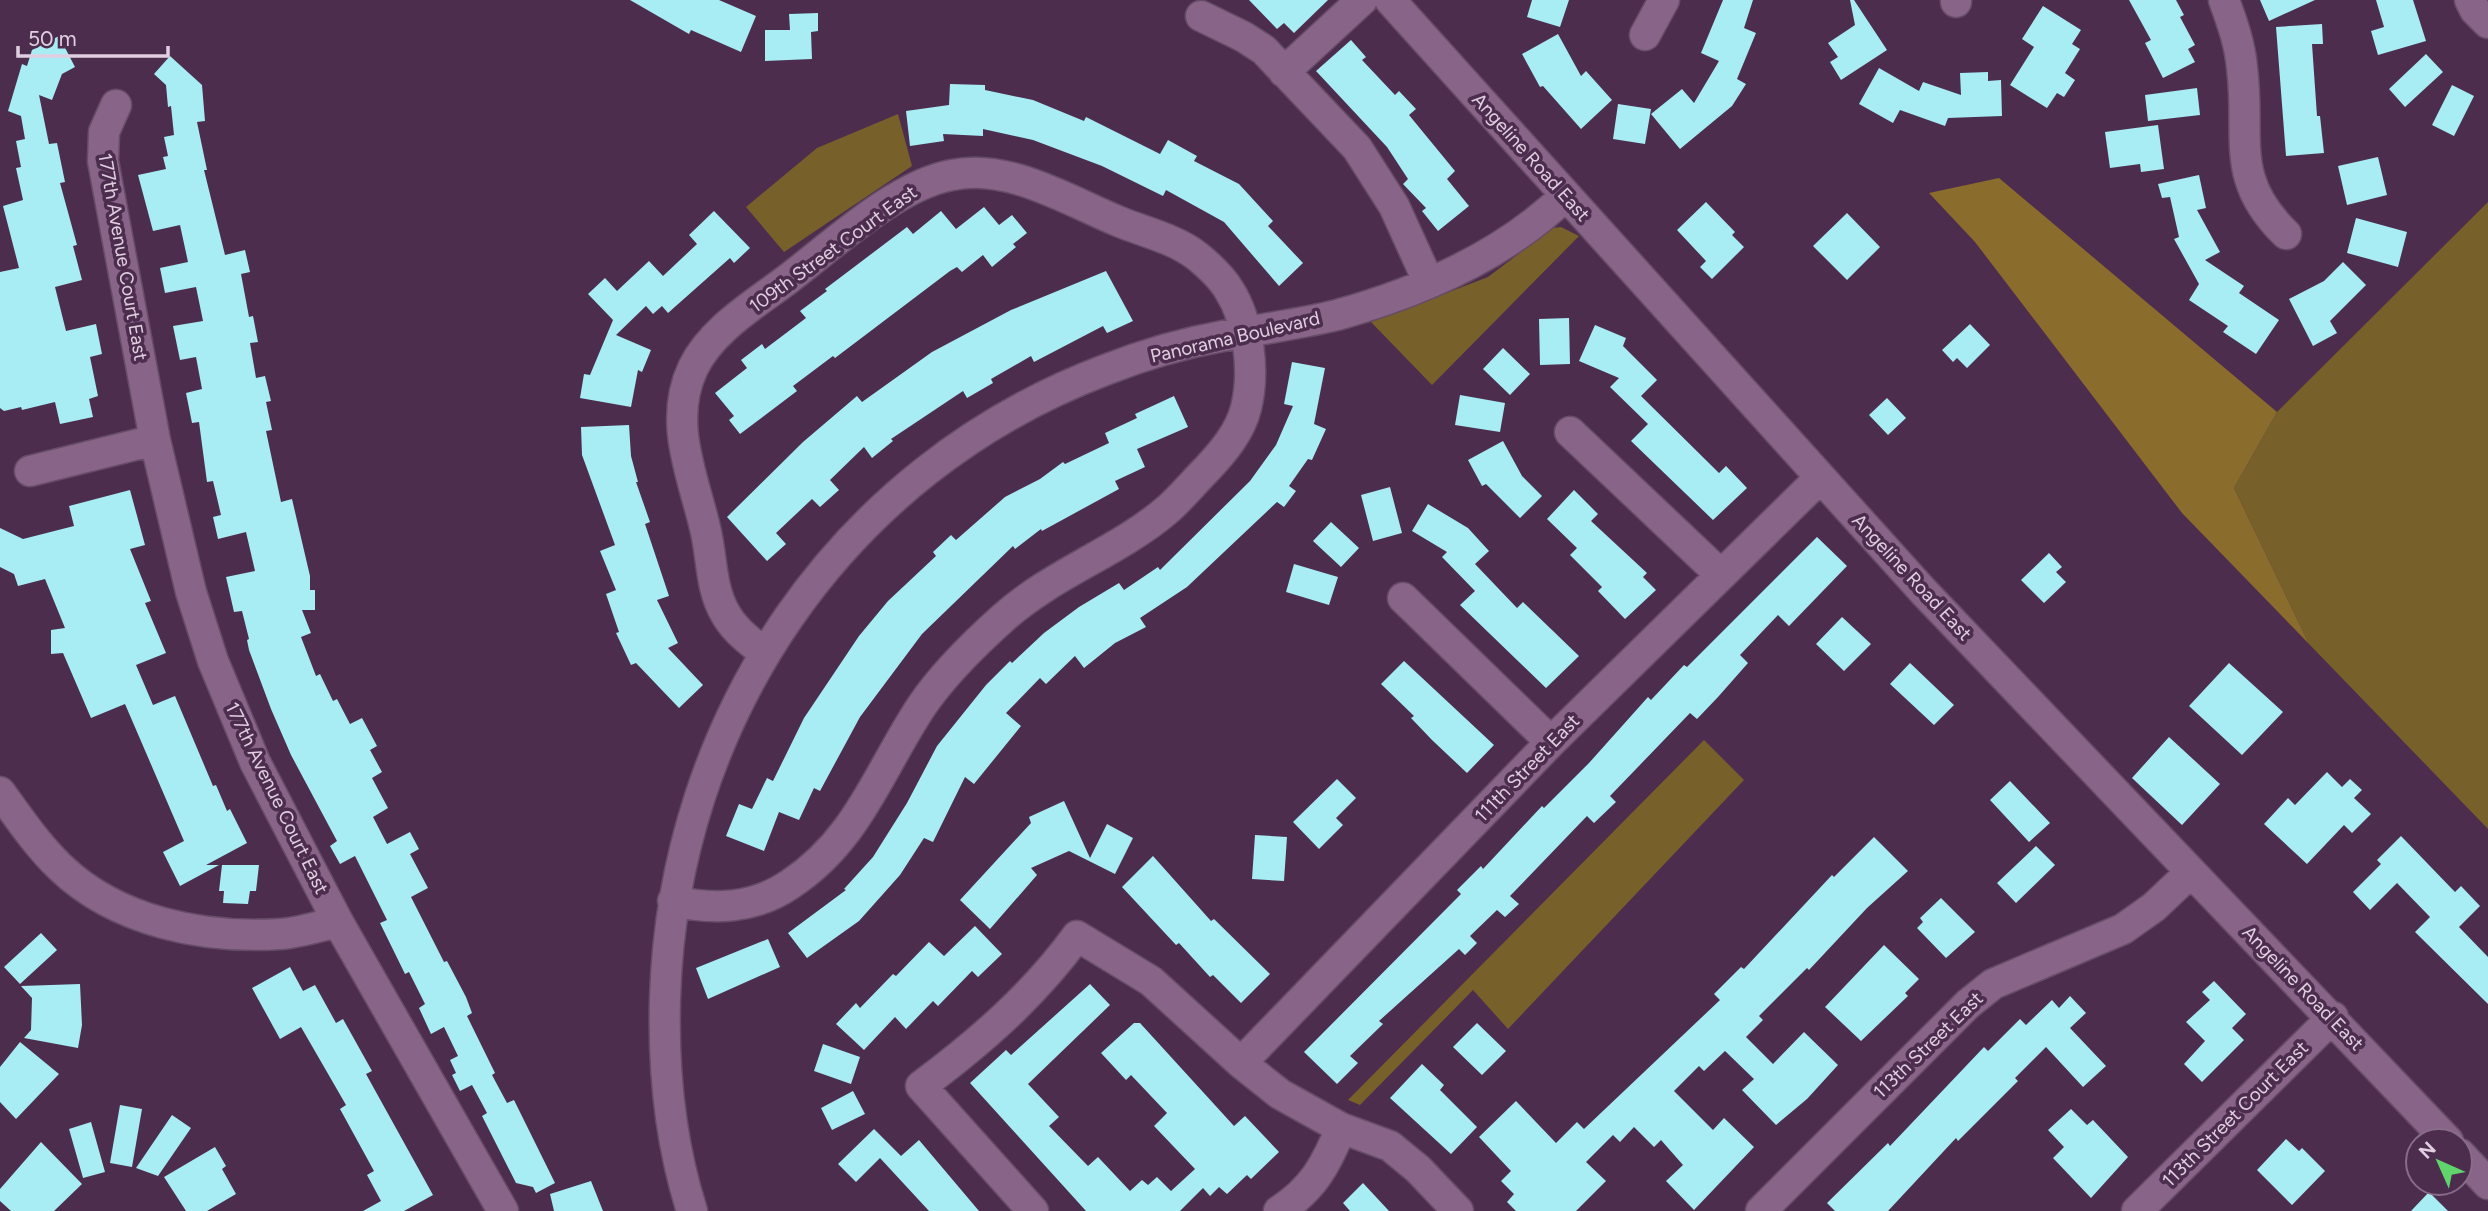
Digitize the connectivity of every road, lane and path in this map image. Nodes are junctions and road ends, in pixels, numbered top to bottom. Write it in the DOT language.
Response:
graph roads {
  1 [pos="1362,0"];
  2 [pos="1390,0"];
  3 [pos="1664,0"];
  4 [pos="2224,0"];
  5 [pos="2470,0"];
  6 [pos="1201,16"];
  7 [pos="2488,23"];
  8 [pos="1645,35"];
  9 [pos="1284,72"];
  10 [pos="116,105"];
  11 [pos="1566,195"];
  12 [pos="2286,234"];
  13 [pos="1429,283"];
  14 [pos="1243,332"];
  15 [pos="1570,432"];
  16 [pos="155,440"];
  17 [pos="30,471"];
  18 [pos="1819,478"];
  19 [pos="1720,574"];
  20 [pos="1403,598"];
  21 [pos="764,653"];
  22 [pos="1551,743"];
  23 [pos="0,792"];
  24 [pos="2191,872"];
  25 [pos="673,901"];
  26 [pos="338,922"];
  27 [pos="2333,1017"];
  28 [pos="1241,1063"];
  29 [pos="2435,1127"];
  30 [pos="1340,1128"];
  31 [pos="2474,1169"];
  32 [pos="2488,1184"];
  33 [pos="503,1211"];
  34 [pos="692,1211"];
  35 [pos="1033,1211"];
  36 [pos="1279,1211"];
  37 [pos="1458,1211"];
  38 [pos="1761,1211"];
  39 [pos="2137,1211"];
  1 -- 9 [label="street"];
  2 -- 11 [label="street, Angeline Road East"];
  3 -- 8 [label="street"];
  4 -- 12 [label="street"];
  5 -- 7 [label="street"];
  6 -- 9 [label="street"];
  9 -- 13 [label="street"];
  10 -- 16 [label="street, 177th Avenue Court East"];
  11 -- 13 [label="street, Panorama Boulevard"];
  11 -- 18 [label="street, Angeline Road East"];
  13 -- 14 [label="street, Panorama Boulevard"];
  14 -- 21 [label="street, Panorama Boulevard"];
  14 -- 21 [label="street, 109th Street Court East"];
  14 -- 25 [label="street, 109th Street Court East"];
  15 -- 19 [label="street"];
  16 -- 17 [label="street"];
  16 -- 26 [label="street, 177th Avenue Court East"];
  18 -- 19 [label="street, 111th Street East"];
  18 -- 24 [label="street, Angeline Road East"];
  19 -- 22 [label="street, 111th Street East"];
  20 -- 22 [label="street"];
  21 -- 25 [label="street, Panorama Boulevard"];
  22 -- 28 [label="street, 111th Street East"];
  23 -- 26 [label="street"];
  24 -- 27 [label="street, Angeline Road East"];
  24 -- 38 [label="street, 113th Street East"];
  25 -- 34 [label="street, Panorama Boulevard"];
  26 -- 33 [label="street, 177th Avenue Court East"];
  27 -- 29 [label="street, Angeline Road East"];
  27 -- 39 [label="street, 113th Street Court East"];
  28 -- 30 [label="street"];
  28 -- 35 [label="street"];
  30 -- 36 [label="street"];
  30 -- 37 [label="street"];
  31 -- 32 [label="street"];
}
